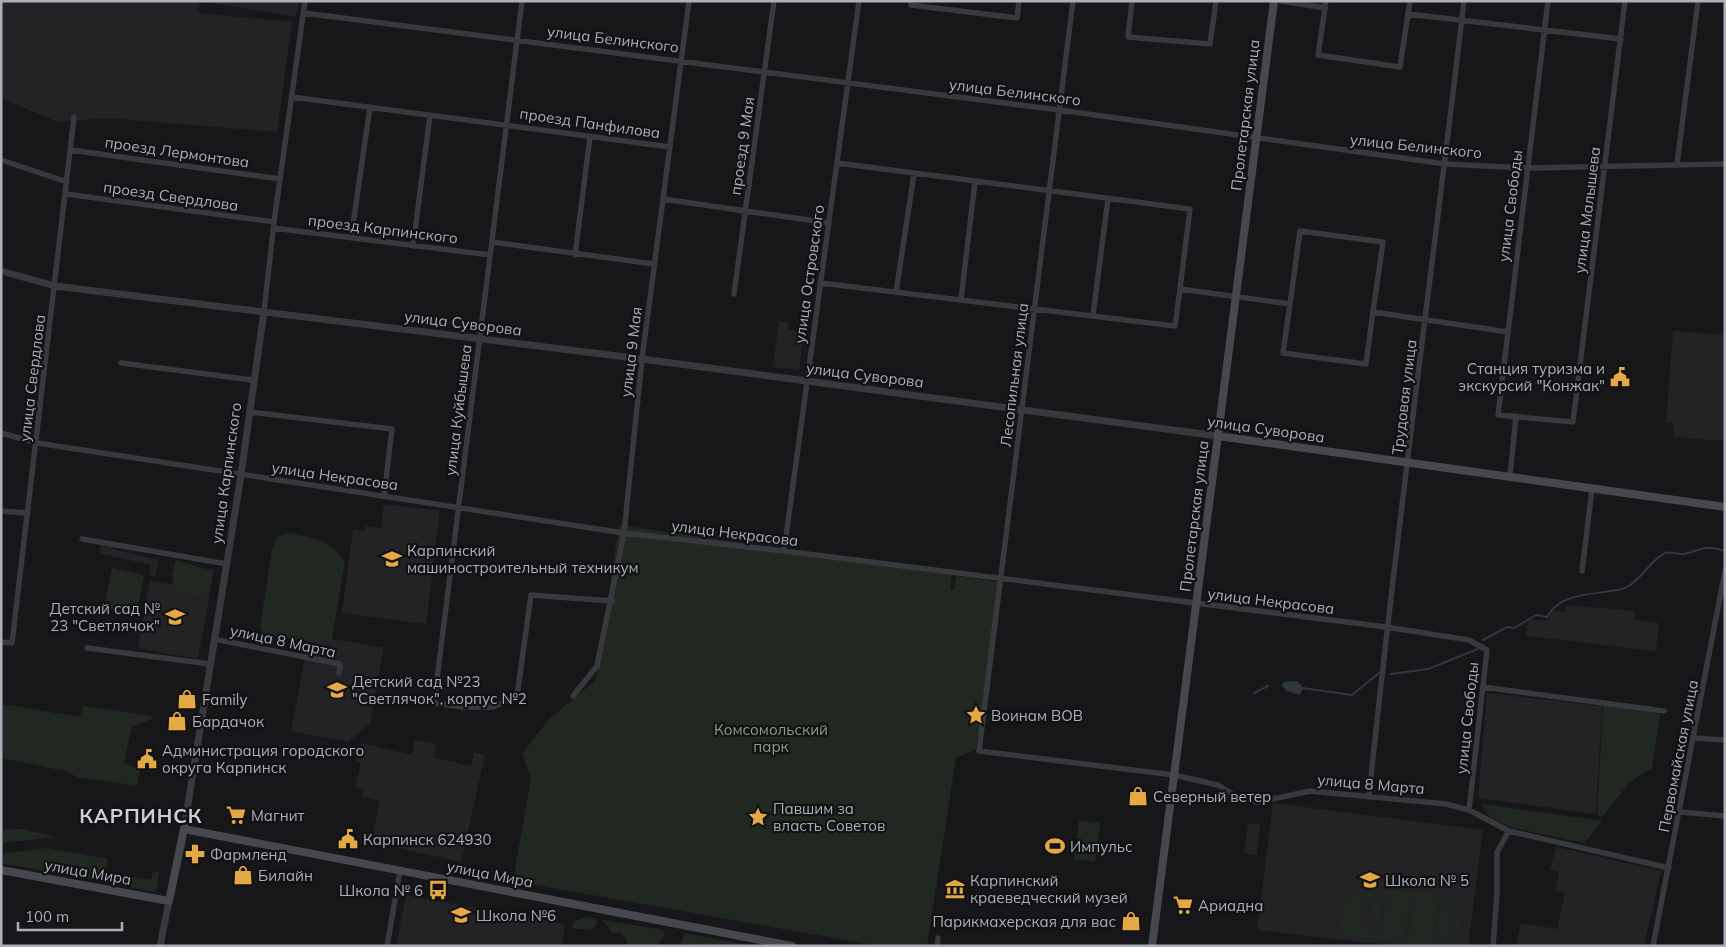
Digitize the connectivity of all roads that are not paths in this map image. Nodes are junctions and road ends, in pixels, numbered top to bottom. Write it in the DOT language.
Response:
graph roads {
  1 [pos="305,1"];
  2 [pos="522,1"];
  3 [pos="689,1"];
  4 [pos="774,1"];
  5 [pos="859,1"];
  6 [pos="911,1"];
  7 [pos="1019,1"];
  8 [pos="1073,1"];
  9 [pos="1132,1"];
  10 [pos="1216,1"];
  11 [pos="1274,1"];
  12 [pos="1281,1"];
  13 [pos="1410,1"];
  14 [pos="1464,1"];
  15 [pos="1548,1"];
  16 [pos="1625,1"];
  17 [pos="1698,1"];
  18 [pos="1326,4"];
  19 [pos="304,13"];
  20 [pos="1408,14"];
  21 [pos="1462,21"];
  22 [pos="1545,30"];
  23 [pos="517,40"];
  24 [pos="1620,40"];
  25 [pos="681,60"];
  26 [pos="764,73"];
  27 [pos="848,84"];
  28 [pos="292,97"];
  29 [pos="370,107"];
  30 [pos="1060,110"];
  31 [pos="430,115"];
  32 [pos="74,116"];
  33 [pos="507,124"];
  34 [pos="590,137"];
  35 [pos="1256,138"];
  36 [pos="670,147"];
  37 [pos="71,150"];
  38 [pos="1,160"];
  39 [pos="837,164"];
  40 [pos="1445,164"];
  41 [pos="1677,164"];
  42 [pos="1725,164"];
  43 [pos="1605,167"];
  44 [pos="1528,168"];
  45 [pos="914,174"];
  46 [pos="280,179"];
  47 [pos="67,182"];
  48 [pos="975,182"];
  49 [pos="1049,192"];
  50 [pos="66,194"];
  51 [pos="663,199"];
  52 [pos="1108,199"];
  53 [pos="746,211"];
  54 [pos="829,223"];
  55 [pos="273,225"];
  56 [pos="351,238"];
  57 [pos="492,242"];
  58 [pos="413,246"];
  59 [pos="490,255"];
  60 [pos="575,255"];
  61 [pos="654,264"];
  62 [pos="1,271"];
  63 [pos="821,283"];
  64 [pos="55,286"];
  65 [pos="1180,289"];
  66 [pos="896,292"];
  67 [pos="734,294"];
  68 [pos="1236,296"];
  69 [pos="961,300"];
  70 [pos="1290,304"];
  71 [pos="1035,308"];
  72 [pos="264,311"];
  73 [pos="1374,312"];
  74 [pos="1093,315"];
  75 [pos="1426,319"];
  76 [pos="1508,332"];
  77 [pos="480,339"];
  78 [pos="642,359"];
  79 [pos="121,363"];
  80 [pos="253,380"];
  81 [pos="807,381"];
  82 [pos="1022,408"];
  83 [pos="249,412"];
  84 [pos="1516,416"];
  85 [pos="1,433"];
  86 [pos="1218,436"];
  87 [pos="37,443"];
  88 [pos="1409,462"];
  89 [pos="241,475"];
  90 [pos="1510,476"];
  91 [pos="1592,489"];
  92 [pos="384,496"];
  93 [pos="1725,507"];
  94 [pos="458,508"];
  95 [pos="1,511"];
  96 [pos="26,513"];
  97 [pos="624,533"];
  98 [pos="82,539"];
  99 [pos="784,551"];
  100 [pos="227,564"];
  101 [pos="1582,571"];
  102 [pos="1725,571"];
  103 [pos="1001,578"];
  104 [pos="612,601"];
  105 [pos="1196,604"];
  106 [pos="1386,628"];
  107 [pos="214,639"];
  108 [pos="1469,640"];
  109 [pos="1,642"];
  110 [pos="87,648"];
  111 [pos="210,664"];
  112 [pos="339,673"];
  113 [pos="1483,687"];
  114 [pos="573,696"];
  115 [pos="1664,711"];
  116 [pos="1694,738"];
  117 [pos="1725,740"];
  118 [pos="979,751"];
  119 [pos="1174,775"];
  120 [pos="1369,796"];
  121 [pos="1469,810"];
  122 [pos="1680,812"];
  123 [pos="1725,816"];
  124 [pos="184,829"];
  125 [pos="1509,831"];
  126 [pos="1669,868"];
  127 [pos="1,870"];
  128 [pos="400,870"];
  129 [pos="169,901"];
  130 [pos="938,938"];
  131 [pos="160,946"];
  132 [pos="387,946"];
  133 [pos="792,946"];
  134 [pos="937,946"];
  135 [pos="1152,946"];
  136 [pos="1492,946"];
  137 [pos="1653,946"];
  1 -- 19 [label="street, улица Карпинского"];
  2 -- 23 [label="street, улица Куйбышева"];
  3 -- 25 [label="street, улица 9 Мая"];
  4 -- 26 [label="street, проезд 9 Мая"];
  5 -- 27 [label="street, улица Островского"];
  6 -- 7 [label="street"];
  8 -- 30 [label="street, Лесопильная улица"];
  9 -- 10 [label="street"];
  11 -- 35 [label="main road, Пролетарская улица"];
  12 -- 18 [label="street"];
  13 -- 20 [label="street"];
  14 -- 21 [label="street, Трудовая улица"];
  15 -- 22 [label="street, улица Свободы"];
  16 -- 24 [label="street, улица Малышева"];
  17 -- 41 [label="street"];
  18 -- 20 [label="street"];
  19 -- 23 [label="street, улица Белинского"];
  19 -- 28 [label="street, улица Карпинского"];
  20 -- 21 [label="street"];
  21 -- 22 [label="street"];
  21 -- 40 [label="street, Трудовая улица"];
  22 -- 24 [label="street"];
  22 -- 44 [label="street, улица Свободы"];
  23 -- 25 [label="street, улица Белинского"];
  23 -- 33 [label="street, улица Куйбышева"];
  24 -- 43 [label="street, улица Малышева"];
  25 -- 26 [label="street, улица Белинского"];
  25 -- 36 [label="street, улица 9 Мая"];
  26 -- 27 [label="street, улица Белинского"];
  26 -- 53 [label="street, проезд 9 Мая"];
  27 -- 30 [label="street, улица Белинского"];
  27 -- 39 [label="street, улица Островского"];
  28 -- 29 [label="street"];
  28 -- 46 [label="street, улица Карпинского"];
  29 -- 31 [label="street"];
  29 -- 56 [label="street"];
  30 -- 35 [label="street, улица Белинского"];
  30 -- 49 [label="street, Лесопильная улица"];
  31 -- 33 [label="street"];
  31 -- 58 [label="street"];
  32 -- 37 [label="street, улица Свердлова"];
  33 -- 34 [label="street, проезд Панфилова"];
  33 -- 57 [label="street, улица Куйбышева"];
  34 -- 36 [label="street, проезд Панфилова"];
  34 -- 60 [label="street"];
  35 -- 40 [label="street, улица Белинского"];
  35 -- 68 [label="main road, Пролетарская улица"];
  36 -- 51 [label="street, улица 9 Мая"];
  37 -- 46 [label="street, проезд Лермонтова"];
  37 -- 47 [label="street, улица Свердлова"];
  38 -- 47 [label="street"];
  39 -- 45 [label="street"];
  39 -- 54 [label="street, улица Островского"];
  40 -- 44 [label="street, улица Белинского"];
  40 -- 75 [label="street, Трудовая улица"];
  41 -- 42 [label="street, улица Белинского"];
  41 -- 43 [label="street, улица Белинского"];
  43 -- 44 [label="street, улица Белинского"];
  43 -- 84 [label="street, улица Малышева"];
  44 -- 76 [label="street, улица Свободы"];
  45 -- 48 [label="street"];
  45 -- 66 [label="street"];
  46 -- 55 [label="street, улица Карпинского"];
  47 -- 50 [label="street, улица Свердлова"];
  48 -- 49 [label="street"];
  48 -- 69 [label="street"];
  49 -- 52 [label="street"];
  49 -- 71 [label="street, Лесопильная улица"];
  50 -- 55 [label="street, проезд Свердлова"];
  50 -- 64 [label="street, улица Свердлова"];
  51 -- 53 [label="street"];
  51 -- 61 [label="street, улица 9 Мая"];
  52 -- 65 [label="street"];
  52 -- 74 [label="street"];
  53 -- 54 [label="street"];
  53 -- 67 [label="street, проезд 9 Мая"];
  54 -- 63 [label="street, улица Островского"];
  55 -- 56 [label="street, проезд Карпинского"];
  55 -- 72 [label="street, улица Карпинского"];
  56 -- 58 [label="street, проезд Карпинского"];
  57 -- 59 [label="street, улица Куйбышева"];
  57 -- 60 [label="street"];
  58 -- 59 [label="street, проезд Карпинского"];
  59 -- 77 [label="street, улица Куйбышева"];
  60 -- 61 [label="street"];
  61 -- 78 [label="street, улица 9 Мая"];
  62 -- 64 [label="street, улица Суворова"];
  63 -- 66 [label="street"];
  63 -- 81 [label="street, улица Островского"];
  64 -- 72 [label="street, улица Суворова"];
  64 -- 87 [label="street, улица Свердлова"];
  65 -- 68 [label="street"];
  65 -- 74 [label="street"];
  66 -- 69 [label="street"];
  68 -- 70 [label="street"];
  68 -- 86 [label="main road, Пролетарская улица"];
  69 -- 71 [label="street"];
  70 -- 73 [label="street"];
  70 -- 73 [label="street"];
  71 -- 74 [label="street"];
  71 -- 82 [label="street, Лесопильная улица"];
  72 -- 77 [label="street, улица Суворова"];
  72 -- 80 [label="street, улица Карпинского"];
  73 -- 75 [label="street"];
  75 -- 76 [label="street"];
  75 -- 88 [label="street, Трудовая улица"];
  76 -- 84 [label="street, улица Свободы"];
  77 -- 78 [label="street, улица Суворова"];
  77 -- 94 [label="street, улица Куйбышева"];
  78 -- 81 [label="street, улица Суворова"];
  78 -- 97 [label="street, улица 9 Мая"];
  79 -- 80 [label="street"];
  80 -- 83 [label="street, улица Карпинского"];
  81 -- 82 [label="street, улица Суворова"];
  81 -- 99 [label="street, улица Островского"];
  82 -- 86 [label="street, улица Суворова"];
  82 -- 103 [label="street, Лесопильная улица"];
  83 -- 89 [label="street, улица Карпинского"];
  83 -- 92 [label="street"];
  84 -- 90 [label="street"];
  85 -- 87 [label="street, улица Некрасова"];
  86 -- 88 [label="main road, улица Суворова"];
  86 -- 105 [label="main road, Пролетарская улица"];
  87 -- 89 [label="street, улица Некрасова"];
  87 -- 96 [label="street, улица Свердлова"];
  88 -- 90 [label="main road, улица Суворова"];
  88 -- 106 [label="street, Трудовая улица"];
  89 -- 92 [label="street, улица Некрасова"];
  89 -- 100 [label="street, улица Карпинского"];
  90 -- 91 [label="main road, улица Суворова"];
  91 -- 93 [label="main road, улица Суворова"];
  91 -- 101 [label="street"];
  92 -- 94 [label="street, улица Некрасова"];
  94 -- 97 [label="street, улица Некрасова"];
  94 -- 104 [label="street, улица Куйбышева"];
  95 -- 96 [label="street"];
  96 -- 109 [label="street, улица Свердлова"];
  97 -- 99 [label="street, улица Некрасова"];
  97 -- 104 [label="street, улица 9 Мая"];
  98 -- 100 [label="street"];
  99 -- 103 [label="street, улица Некрасова"];
  100 -- 107 [label="street, улица Карпинского"];
  102 -- 116 [label="street, Первомайская улица"];
  103 -- 105 [label="street, улица Некрасова"];
  103 -- 118 [label="street, Лесопильная улица"];
  104 -- 114 [label="street, улица 9 Мая"];
  105 -- 106 [label="street, улица Некрасова"];
  105 -- 119 [label="main road, Пролетарская улица"];
  106 -- 108 [label="street, улица Некрасова"];
  106 -- 120 [label="street, Трудовая улица"];
  107 -- 111 [label="street, улица Карпинского"];
  107 -- 112 [label="street, улица 8 Марта"];
  108 -- 113 [label="street, улица Свободы"];
  110 -- 111 [label="street"];
  111 -- 124 [label="street, улица Карпинского"];
  113 -- 115 [label="street"];
  113 -- 121 [label="street, улица Свободы"];
  116 -- 117 [label="street"];
  116 -- 122 [label="street, Первомайская улица"];
  118 -- 119 [label="street, улица 8 Марта"];
  119 -- 120 [label="street, улица 8 Марта"];
  119 -- 135 [label="main road, Пролетарская улица"];
  120 -- 121 [label="street, улица 8 Марта"];
  121 -- 125 [label="street, улица 8 Марта"];
  122 -- 123 [label="street"];
  122 -- 126 [label="street, Первомайская улица"];
  124 -- 128 [label="main road, улица Мира"];
  124 -- 129 [label="main road, улица Карпинского"];
  125 -- 126 [label="street, улица 8 Марта"];
  125 -- 136 [label="street"];
  126 -- 137 [label="street, Первомайская улица"];
  127 -- 129 [label="main road, улица Мира"];
  128 -- 132 [label="street"];
  128 -- 133 [label="main road, улица Мира"];
  129 -- 131 [label="street, улица Карпинского"];
  130 -- 134 [label="street"];
}
